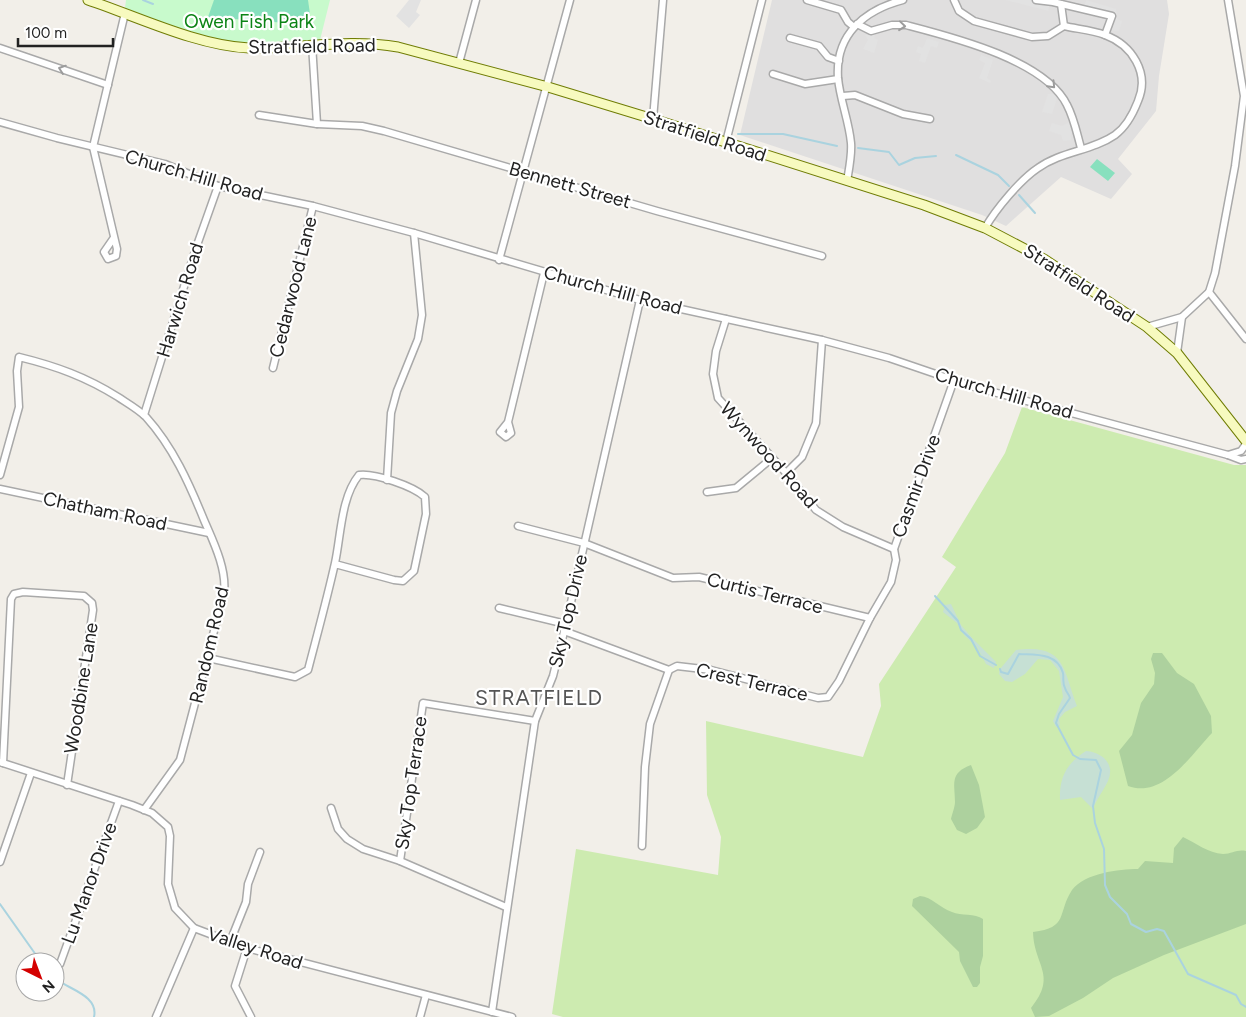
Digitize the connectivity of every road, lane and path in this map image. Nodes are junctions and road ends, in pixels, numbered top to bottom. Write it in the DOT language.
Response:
graph roads {
  1 [pos="88,0"];
  2 [pos="476,0"];
  3 [pos="570,0"];
  4 [pos="663,0"];
  5 [pos="762,0"];
  6 [pos="806,0"];
  7 [pos="903,0"];
  8 [pos="954,0"];
  9 [pos="1036,0"];
  10 [pos="1228,0"];
  11 [pos="887,2"];
  12 [pos="1061,4"];
  13 [pos="125,14"];
  14 [pos="856,26"];
  15 [pos="1064,26"];
  16 [pos="1106,35"];
  17 [pos="790,38"];
  18 [pos="312,44"];
  19 [pos="0,48"];
  20 [pos="839,61"];
  21 [pos="459,63"];
  22 [pos="773,74"];
  23 [pos="838,79"];
  24 [pos="108,85"];
  25 [pos="548,87"];
  26 [pos="1245,95"];
  27 [pos="843,96"];
  28 [pos="259,115"];
  29 [pos="653,119"];
  30 [pos="930,119"];
  31 [pos="0,122"];
  32 [pos="317,124"];
  33 [pos="726,142"];
  34 [pos="93,147"];
  35 [pos="1081,148"];
  36 [pos="523,171"];
  37 [pos="847,182"];
  38 [pos="218,186"];
  39 [pos="313,206"];
  40 [pos="985,228"];
  41 [pos="414,233"];
  42 [pos="113,239"];
  43 [pos="822,256"];
  44 [pos="499,260"];
  45 [pos="544,272"];
  46 [pos="1209,292"];
  47 [pos="640,300"];
  48 [pos="1182,317"];
  49 [pos="726,319"];
  50 [pos="1147,327"];
  51 [pos="1246,339"];
  52 [pos="822,340"];
  53 [pos="1177,353"];
  54 [pos="273,368"];
  55 [pos="954,380"];
  56 [pos="144,415"];
  57 [pos="508,422"];
  58 [pos="1246,443"];
  59 [pos="1228,455"];
  60 [pos="771,459"];
  61 [pos="1246,459"];
  62 [pos="786,473"];
  63 [pos="0,475"];
  64 [pos="387,480"];
  65 [pos="0,489"];
  66 [pos="707,492"];
  67 [pos="518,526"];
  68 [pos="209,533"];
  69 [pos="584,543"];
  70 [pos="894,549"];
  71 [pos="335,564"];
  72 [pos="499,608"];
  73 [pos="870,618"];
  74 [pos="566,624"];
  75 [pos="564,631"];
  76 [pos="208,658"];
  77 [pos="669,670"];
  78 [pos="828,697"];
  79 [pos="535,721"];
  80 [pos="1,763"];
  81 [pos="32,773"];
  82 [pos="66,785"];
  83 [pos="119,801"];
  84 [pos="331,808"];
  85 [pos="144,810"];
  86 [pos="642,846"];
  87 [pos="260,852"];
  88 [pos="400,861"];
  89 [pos="0,862"];
  90 [pos="506,907"];
  91 [pos="194,928"];
  92 [pos="230,942"];
  93 [pos="247,948"];
  94 [pos="64,952"];
  95 [pos="426,995"];
  96 [pos="492,1012"];
  97 [pos="156,1017"];
  98 [pos="251,1017"];
  99 [pos="420,1017"];
  100 [pos="512,1017"];
  1 -- 13 [label="main road, Stratfield Road"];
  2 -- 21 [label="street"];
  3 -- 25 [label="street"];
  4 -- 29 [label="street"];
  5 -- 33 [label="street"];
  6 -- 14 [label="street"];
  7 -- 11 [label="street"];
  8 -- 15 [label="street"];
  9 -- 12 [label="street"];
  10 -- 26 [label="street"];
  11 -- 14 [label="street"];
  12 -- 15 [label="street"];
  12 -- 16 [label="street"];
  13 -- 18 [label="main road, Stratfield Road"];
  13 -- 24 [label="street"];
  14 -- 20 [label="street"];
  14 -- 35 [label="street, one-way"];
  15 -- 16 [label="street"];
  16 -- 35 [label="street"];
  17 -- 20 [label="street"];
  18 -- 21 [label="main road, Stratfield Road"];
  18 -- 32 [label="street"];
  24 -- 19 [label="street, one-way"];
  20 -- 23 [label="street"];
  21 -- 25 [label="main road, Stratfield Road"];
  22 -- 23 [label="street"];
  23 -- 27 [label="street"];
  24 -- 34 [label="street"];
  25 -- 29 [label="main road, Stratfield Road"];
  25 -- 36 [label="street"];
  26 -- 46 [label="street"];
  27 -- 30 [label="street"];
  27 -- 37 [label="street"];
  28 -- 32 [label="street, Bennett Street"];
  29 -- 33 [label="main road, Stratfield Road"];
  31 -- 34 [label="street, Church Hill Road"];
  32 -- 36 [label="street, Bennett Street"];
  33 -- 37 [label="main road, Stratfield Road"];
  34 -- 38 [label="street, Church Hill Road"];
  34 -- 42 [label="street"];
  35 -- 40 [label="street"];
  36 -- 43 [label="street, Bennett Street"];
  36 -- 44 [label="street"];
  37 -- 40 [label="main road, Stratfield Road"];
  38 -- 39 [label="street, Church Hill Road"];
  38 -- 56 [label="street, Harwich Road"];
  39 -- 41 [label="street, Church Hill Road"];
  39 -- 54 [label="street, Cedarwood Lane"];
  40 -- 50 [label="main road, Stratfield Road"];
  41 -- 44 [label="street, Church Hill Road"];
  41 -- 64 [label="street"];
  44 -- 45 [label="street, Church Hill Road"];
  45 -- 47 [label="street, Church Hill Road"];
  45 -- 57 [label="street"];
  46 -- 48 [label="street"];
  46 -- 51 [label="street"];
  47 -- 49 [label="street, Church Hill Road"];
  47 -- 69 [label="street, Sky Top Drive"];
  48 -- 50 [label="street"];
  48 -- 53 [label="street"];
  49 -- 52 [label="street, Church Hill Road"];
  49 -- 60 [label="street, Wynwood Road"];
  50 -- 53 [label="main road, Stratfield Road"];
  52 -- 55 [label="street, Church Hill Road"];
  52 -- 62 [label="street"];
  53 -- 58 [label="main road, Stratfield Road"];
  55 -- 59 [label="street, Church Hill Road"];
  55 -- 70 [label="street, Casmir Drive"];
  56 -- 63 [label="street, Random Road"];
  56 -- 68 [label="street, Random Road"];
  58 -- 59 [label="street"];
  59 -- 61 [label="street, Church Hill Road"];
  60 -- 62 [label="street, Wynwood Road"];
  60 -- 66 [label="street"];
  62 -- 70 [label="street, Wynwood Road"];
  64 -- 71 [label="street"];
  64 -- 71 [label="street"];
  65 -- 68 [label="street, Chatham Road"];
  67 -- 69 [label="street, Curtis Terrace"];
  68 -- 76 [label="street, Random Road"];
  69 -- 73 [label="street, Curtis Terrace"];
  69 -- 74 [label="street, Sky Top Drive"];
  70 -- 73 [label="street, Casmir Drive"];
  71 -- 76 [label="street"];
  72 -- 74 [label="street"];
  73 -- 78 [label="street, Casmir Drive"];
  74 -- 75 [label="street, Sky Top Drive"];
  75 -- 77 [label="street, Crest Terrace"];
  75 -- 79 [label="street, Sky Top Drive"];
  76 -- 85 [label="street, Random Road"];
  77 -- 78 [label="street, Crest Terrace"];
  77 -- 86 [label="street"];
  79 -- 88 [label="street, Sky Top Terrace"];
  79 -- 90 [label="street, Sky Top Drive"];
  80 -- 81 [label="street, Valley Road"];
  80 -- 82 [label="street, Woodbine Lane"];
  81 -- 82 [label="street, Valley Road"];
  81 -- 89 [label="street"];
  82 -- 83 [label="street, Valley Road"];
  83 -- 85 [label="street, Valley Road"];
  83 -- 94 [label="street, Lu Manor Drive"];
  84 -- 88 [label="street"];
  85 -- 91 [label="street, Valley Road"];
  87 -- 92 [label="street"];
  88 -- 90 [label="street, Sky Top Terrace"];
  90 -- 96 [label="street, Sky Top Drive"];
  91 -- 92 [label="street, Valley Road"];
  91 -- 97 [label="street"];
  92 -- 93 [label="street, Valley Road"];
  93 -- 95 [label="street, Valley Road"];
  93 -- 98 [label="street"];
  95 -- 96 [label="street, Valley Road"];
  95 -- 99 [label="street"];
  96 -- 100 [label="street, Valley Road"];
}
